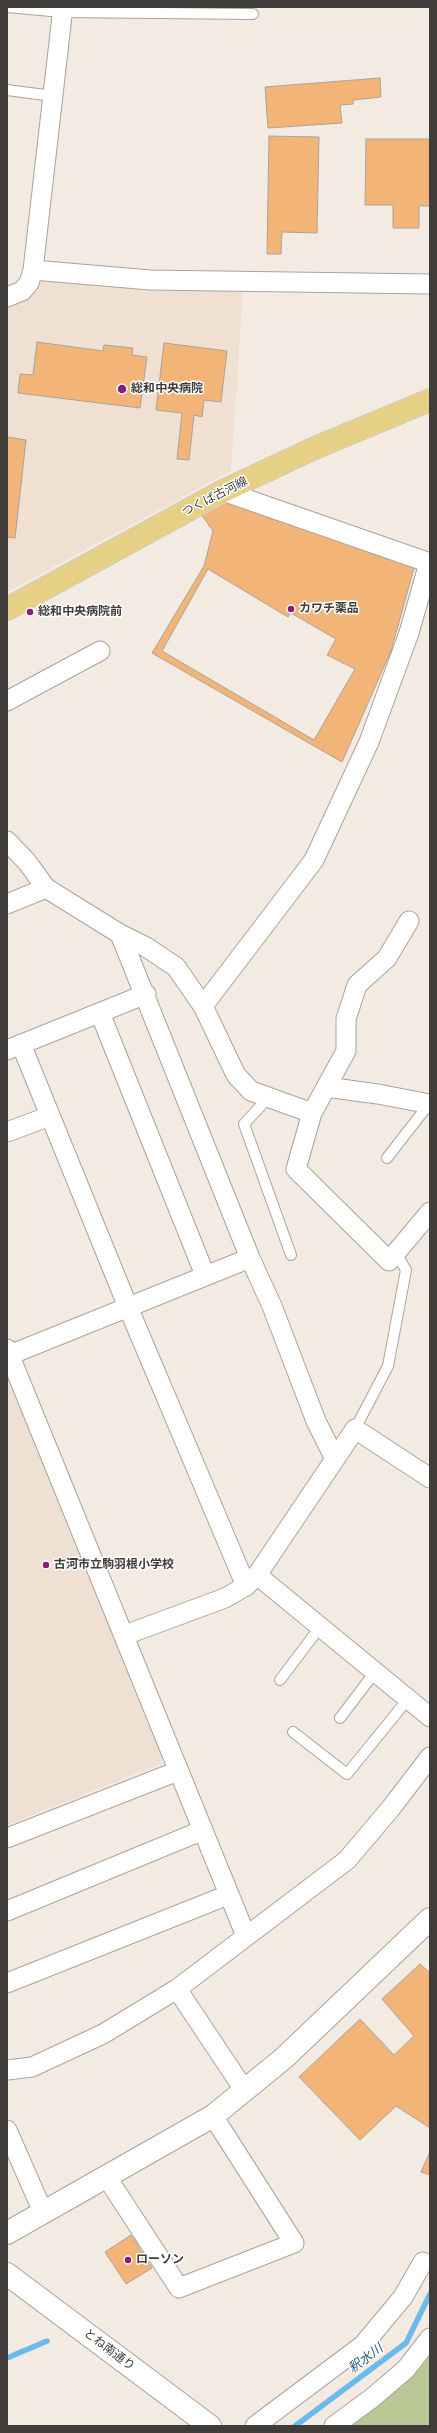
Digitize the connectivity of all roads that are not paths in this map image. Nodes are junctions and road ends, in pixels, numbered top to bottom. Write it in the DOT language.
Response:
graph roads {
  1 [pos="7,7"];
  2 [pos="62,10"];
  3 [pos="253,14"];
  4 [pos="7,90"];
  5 [pos="53,96"];
  6 [pos="33,270"];
  7 [pos="430,284"];
  8 [pos="7,297"];
  9 [pos="430,400"];
  10 [pos="223,491"];
  11 [pos="430,563"];
  12 [pos="7,609"];
  13 [pos="100,651"];
  14 [pos="7,701"];
  15 [pos="7,841"];
  16 [pos="46,888"];
  17 [pos="7,904"];
  18 [pos="409,921"];
  19 [pos="120,934"];
  20 [pos="146,994"];
  21 [pos="203,1006"];
  22 [pos="100,1013"];
  23 [pos="14,1047"];
  24 [pos="326,1087"];
  25 [pos="269,1098"];
  26 [pos="429,1104"];
  27 [pos="312,1113"];
  28 [pos="50,1116"];
  29 [pos="7,1132"];
  30 [pos="387,1158"];
  31 [pos="430,1212"];
  32 [pos="396,1253"];
  33 [pos="291,1255"];
  34 [pos="250,1258"];
  35 [pos="205,1275"];
  36 [pos="128,1307"];
  37 [pos="8,1353"];
  38 [pos="355,1429"];
  39 [pos="335,1459"];
  40 [pos="430,1478"];
  41 [pos="251,1580"];
  42 [pos="320,1627"];
  43 [pos="125,1635"];
  44 [pos="375,1672"];
  45 [pos="280,1680"];
  46 [pos="408,1699"];
  47 [pos="430,1717"];
  48 [pos="340,1718"];
  49 [pos="293,1732"];
  50 [pos="430,1757"];
  51 [pos="178,1771"];
  52 [pos="202,1831"];
  53 [pos="7,1838"];
  54 [pos="228,1895"];
  55 [pos="7,1911"];
  56 [pos="427,1925"];
  57 [pos="246,1936"];
  58 [pos="7,1982"];
  59 [pos="177,1989"];
  60 [pos="7,2070"];
  61 [pos="245,2091"];
  62 [pos="213,2116"];
  63 [pos="7,2130"];
  64 [pos="106,2176"];
  65 [pos="43,2212"];
  66 [pos="7,2233"];
  67 [pos="423,2262"];
  68 [pos="7,2274"];
  69 [pos="430,2338"];
  70 [pos="210,2426"];
  71 [pos="254,2426"];
  72 [pos="334,2426"];
  1 -- 2 [label="lane"];
  2 -- 3 [label="lane"];
  2 -- 5 [label="street"];
  4 -- 5 [label="lane"];
  5 -- 6 [label="street"];
  6 -- 7 [label="street"];
  6 -- 8 [label="street"];
  9 -- 10 [label="main road, つくば古河線"];
  10 -- 11 [label="street"];
  10 -- 12 [label="main road, つくば古河線"];
  11 -- 21 [label="street"];
  13 -- 14 [label="street"];
  15 -- 16 [label="street"];
  16 -- 17 [label="street"];
  16 -- 19 [label="street"];
  18 -- 24 [label="street"];
  19 -- 20 [label="street"];
  19 -- 21 [label="street"];
  20 -- 22 [label="street"];
  20 -- 34 [label="street"];
  21 -- 25 [label="street"];
  22 -- 23 [label="street"];
  22 -- 35 [label="street"];
  23 -- 28 [label="street"];
  24 -- 26 [label="street"];
  24 -- 27 [label="street"];
  25 -- 27 [label="street"];
  25 -- 33 [label="lane"];
  26 -- 30 [label="lane"];
  27 -- 32 [label="street"];
  28 -- 29 [label="street"];
  28 -- 36 [label="street"];
  31 -- 32 [label="street"];
  32 -- 38 [label="lane"];
  34 -- 35 [label="street"];
  34 -- 39 [label="street"];
  35 -- 36 [label="street"];
  36 -- 37 [label="street"];
  36 -- 41 [label="street"];
  37 -- 43 [label="street"];
  38 -- 39 [label="street"];
  38 -- 40 [label="street"];
  39 -- 41 [label="street"];
  41 -- 42 [label="street"];
  41 -- 43 [label="street"];
  42 -- 44 [label="street"];
  42 -- 45 [label="lane"];
  43 -- 51 [label="street"];
  44 -- 46 [label="street"];
  44 -- 48 [label="lane"];
  46 -- 47 [label="street"];
  46 -- 49 [label="lane"];
  50 -- 57 [label="street"];
  51 -- 52 [label="street"];
  51 -- 53 [label="street"];
  52 -- 54 [label="street"];
  52 -- 55 [label="street"];
  54 -- 57 [label="street"];
  54 -- 58 [label="street"];
  56 -- 61 [label="street"];
  57 -- 59 [label="street"];
  59 -- 60 [label="street"];
  59 -- 61 [label="street"];
  61 -- 62 [label="street"];
  62 -- 64 [label="street"];
  62 -- 64 [label="street"];
  63 -- 65 [label="street"];
  64 -- 65 [label="street"];
  65 -- 66 [label="street"];
  67 -- 71 [label="street"];
  68 -- 70 [label="street, とね南通り"];
  69 -- 72 [label="street"];
}
